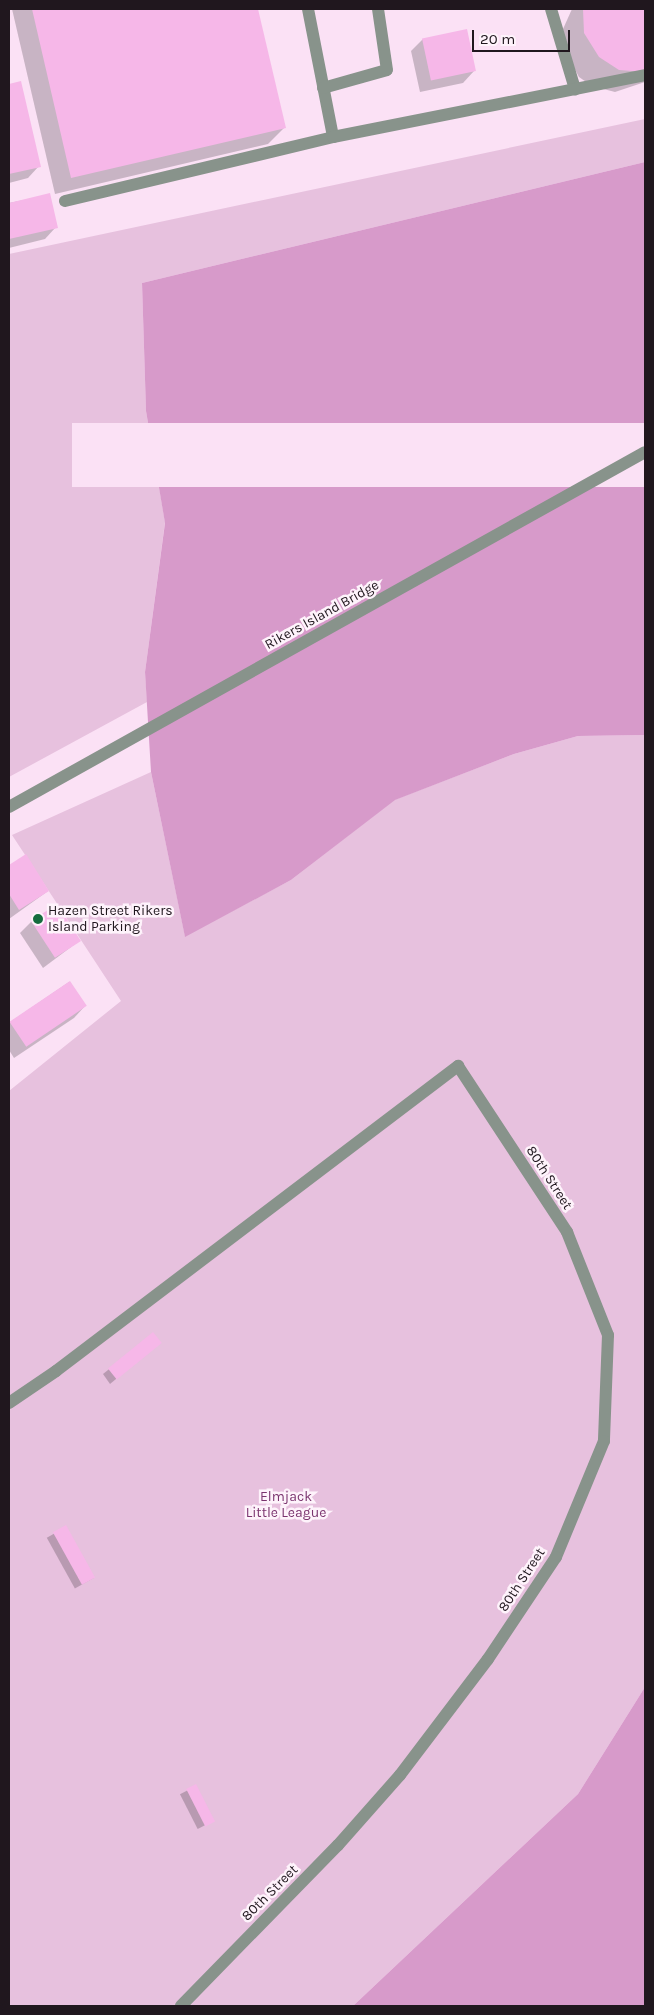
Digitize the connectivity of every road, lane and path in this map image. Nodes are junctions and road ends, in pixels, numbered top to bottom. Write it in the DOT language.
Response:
graph roads {
  1 [pos="308,9"];
  2 [pos="378,9"];
  3 [pos="550,9"];
  4 [pos="645,75"];
  5 [pos="324,88"];
  6 [pos="575,89"];
  7 [pos="333,137"];
  8 [pos="65,201"];
  9 [pos="645,452"];
  10 [pos="11,806"];
  11 [pos="9,1403"];
  12 [pos="181,2006"];
  1 -- 5 [label="street"];
  2 -- 5 [label="street"];
  3 -- 6 [label="street"];
  4 -- 6 [label="street"];
  5 -- 7 [label="street"];
  6 -- 7 [label="street"];
  7 -- 8 [label="street"];
  9 -- 10 [label="street, Rikers Island Bridge"];
  11 -- 12 [label="street, 80th Street"];
}
